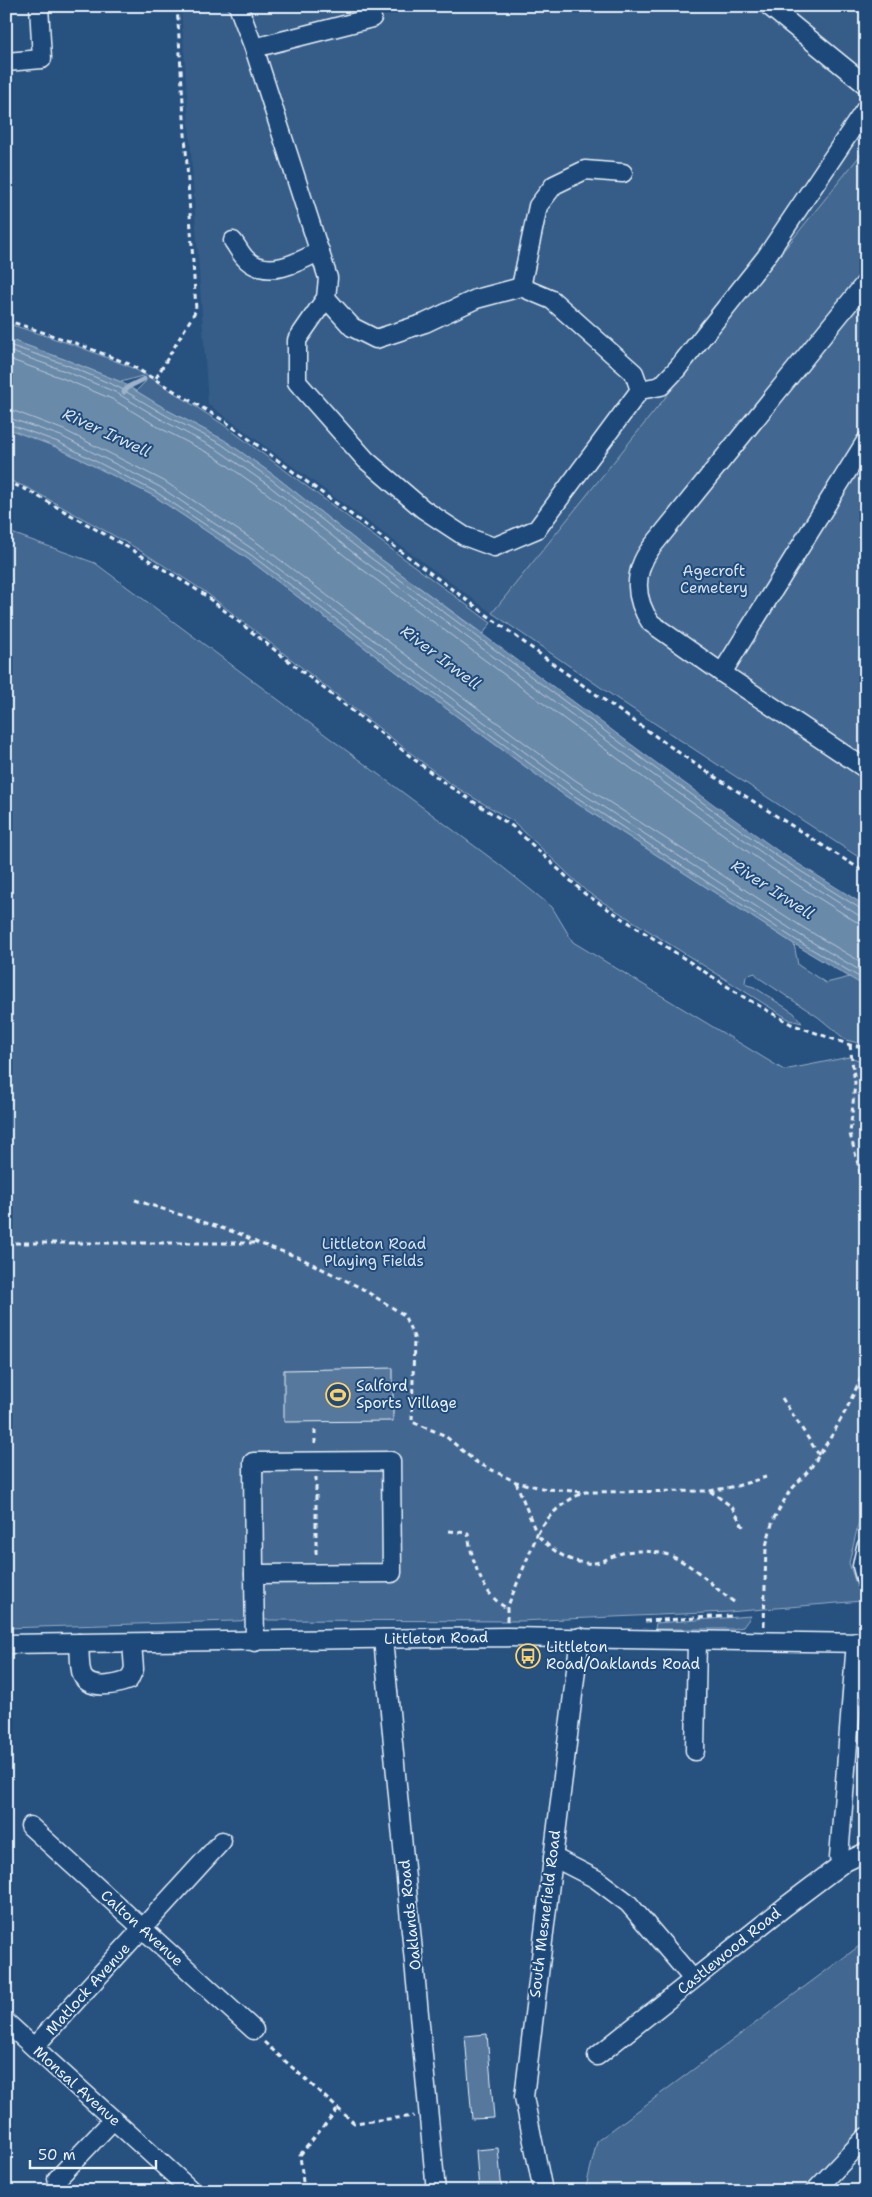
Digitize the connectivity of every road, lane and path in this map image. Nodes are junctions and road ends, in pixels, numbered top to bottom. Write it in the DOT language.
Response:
graph roads {
  1 [pos="39,6"];
  2 [pos="176,6"];
  3 [pos="238,6"];
  4 [pos="780,9"];
  5 [pos="372,18"];
  6 [pos="254,48"];
  7 [pos="6,62"];
  8 [pos="866,85"];
  9 [pos="866,108"];
  10 [pos="623,173"];
  11 [pos="233,241"];
  12 [pos="320,251"];
  13 [pos="866,282"];
  14 [pos="521,287"];
  15 [pos="326,298"];
  16 [pos="6,320"];
  17 [pos="156,378"];
  18 [pos="640,390"];
  19 [pos="866,441"];
  20 [pos="6,481"];
  21 [pos="722,673"];
  22 [pos="866,769"];
  23 [pos="866,873"];
  24 [pos="850,1044"];
  25 [pos="866,1048"];
  26 [pos="866,1194"];
  27 [pos="135,1200"];
  28 [pos="6,1243"];
  29 [pos="258,1243"];
  30 [pos="866,1367"];
  31 [pos="782,1398"];
  32 [pos="315,1430"];
  33 [pos="819,1455"];
  34 [pos="316,1461"];
  35 [pos="766,1477"];
  36 [pos="516,1482"];
  37 [pos="709,1491"];
  38 [pos="585,1492"];
  39 [pos="744,1528"];
  40 [pos="449,1531"];
  41 [pos="537,1535"];
  42 [pos="866,1547"];
  43 [pos="254,1574"];
  44 [pos="317,1574"];
  45 [pos="866,1581"];
  46 [pos="734,1602"];
  47 [pos="507,1608"];
  48 [pos="507,1637"];
  49 [pos="580,1637"];
  50 [pos="383,1639"];
  51 [pos="764,1640"];
  52 [pos="697,1641"];
  53 [pos="255,1642"];
  54 [pos="861,1642"];
  55 [pos="79,1643"];
  56 [pos="132,1643"];
  57 [pos="6,1644"];
  58 [pos="695,1752"];
  59 [pos="30,1826"];
  60 [pos="222,1841"];
  61 [pos="866,1852"];
  62 [pos="552,1858"];
  63 [pos="842,1863"];
  64 [pos="142,1929"];
  65 [pos="693,1979"];
  66 [pos="6,2022"];
  67 [pos="254,2030"];
  68 [pos="34,2047"];
  69 [pos="597,2056"];
  70 [pos="337,2110"];
  71 [pos="429,2115"];
  72 [pos="113,2120"];
  73 [pos="866,2137"];
  74 [pos="57,2179"];
  75 [pos="192,2191"];
  76 [pos="304,2191"];
  77 [pos="436,2191"];
  78 [pos="543,2191"];
  79 [pos="815,2191"];
  1 -- 7 [label="street"];
  2 -- 17 [label="path"];
  3 -- 6 [label="street"];
  4 -- 8 [label="street"];
  5 -- 6 [label="street"];
  6 -- 12 [label="street"];
  9 -- 18 [label="street"];
  10 -- 14 [label="street"];
  11 -- 12 [label="street"];
  12 -- 15 [label="street"];
  13 -- 21 [label="street"];
  14 -- 15 [label="street"];
  14 -- 18 [label="street"];
  15 -- 18 [label="street"];
  16 -- 17 [label="path"];
  17 -- 23 [label="path"];
  19 -- 21 [label="street"];
  20 -- 24 [label="path"];
  21 -- 22 [label="street"];
  24 -- 25 [label="path"];
  24 -- 26 [label="path"];
  27 -- 29 [label="path"];
  28 -- 29 [label="path"];
  29 -- 36 [label="path"];
  30 -- 33 [label="path"];
  31 -- 33 [label="path"];
  32 -- 34 [label="path"];
  33 -- 51 [label="path"];
  34 -- 43 [label="street"];
  34 -- 44 [label="path"];
  34 -- 44 [label="street"];
  35 -- 37 [label="path"];
  36 -- 38 [label="path"];
  36 -- 41 [label="path"];
  37 -- 38 [label="path"];
  37 -- 39 [label="path"];
  38 -- 41 [label="path"];
  40 -- 47 [label="path"];
  41 -- 46 [label="path"];
  41 -- 47 [label="path"];
  42 -- 45 [label="street"];
  43 -- 44 [label="street"];
  43 -- 53 [label="street"];
  47 -- 48 [label="path"];
  48 -- 49 [label="street, Littleton Road"];
  48 -- 50 [label="street, Littleton Road"];
  49 -- 52 [label="street, Littleton Road"];
  49 -- 62 [label="street, South Mesnefield Road"];
  50 -- 53 [label="street, Littleton Road"];
  50 -- 71 [label="street, Oaklands Road"];
  51 -- 52 [label="street, Littleton Road"];
  51 -- 54 [label="street, Littleton Road"];
  52 -- 58 [label="street"];
  53 -- 56 [label="street, Littleton Road"];
  54 -- 63 [label="street"];
  55 -- 56 [label="street, Littleton Road"];
  55 -- 56 [label="street"];
  55 -- 57 [label="street, Littleton Road"];
  59 -- 64 [label="street, Calton Avenue"];
  60 -- 64 [label="street, Matlock Avenue"];
  61 -- 63 [label="street, Castlewood Road"];
  62 -- 65 [label="street"];
  62 -- 78 [label="street, South Mesnefield Road"];
  63 -- 65 [label="street, Castlewood Road"];
  64 -- 67 [label="street, Calton Avenue"];
  64 -- 68 [label="street, Matlock Avenue"];
  65 -- 69 [label="street, Castlewood Road"];
  66 -- 68 [label="street, Monsal Avenue"];
  67 -- 70 [label="path"];
  68 -- 72 [label="street, Monsal Avenue"];
  70 -- 71 [label="path"];
  70 -- 76 [label="path"];
  71 -- 77 [label="street, Oaklands Road"];
  72 -- 74 [label="street"];
  72 -- 75 [label="street, Monsal Avenue"];
  73 -- 79 [label="street"];
}
